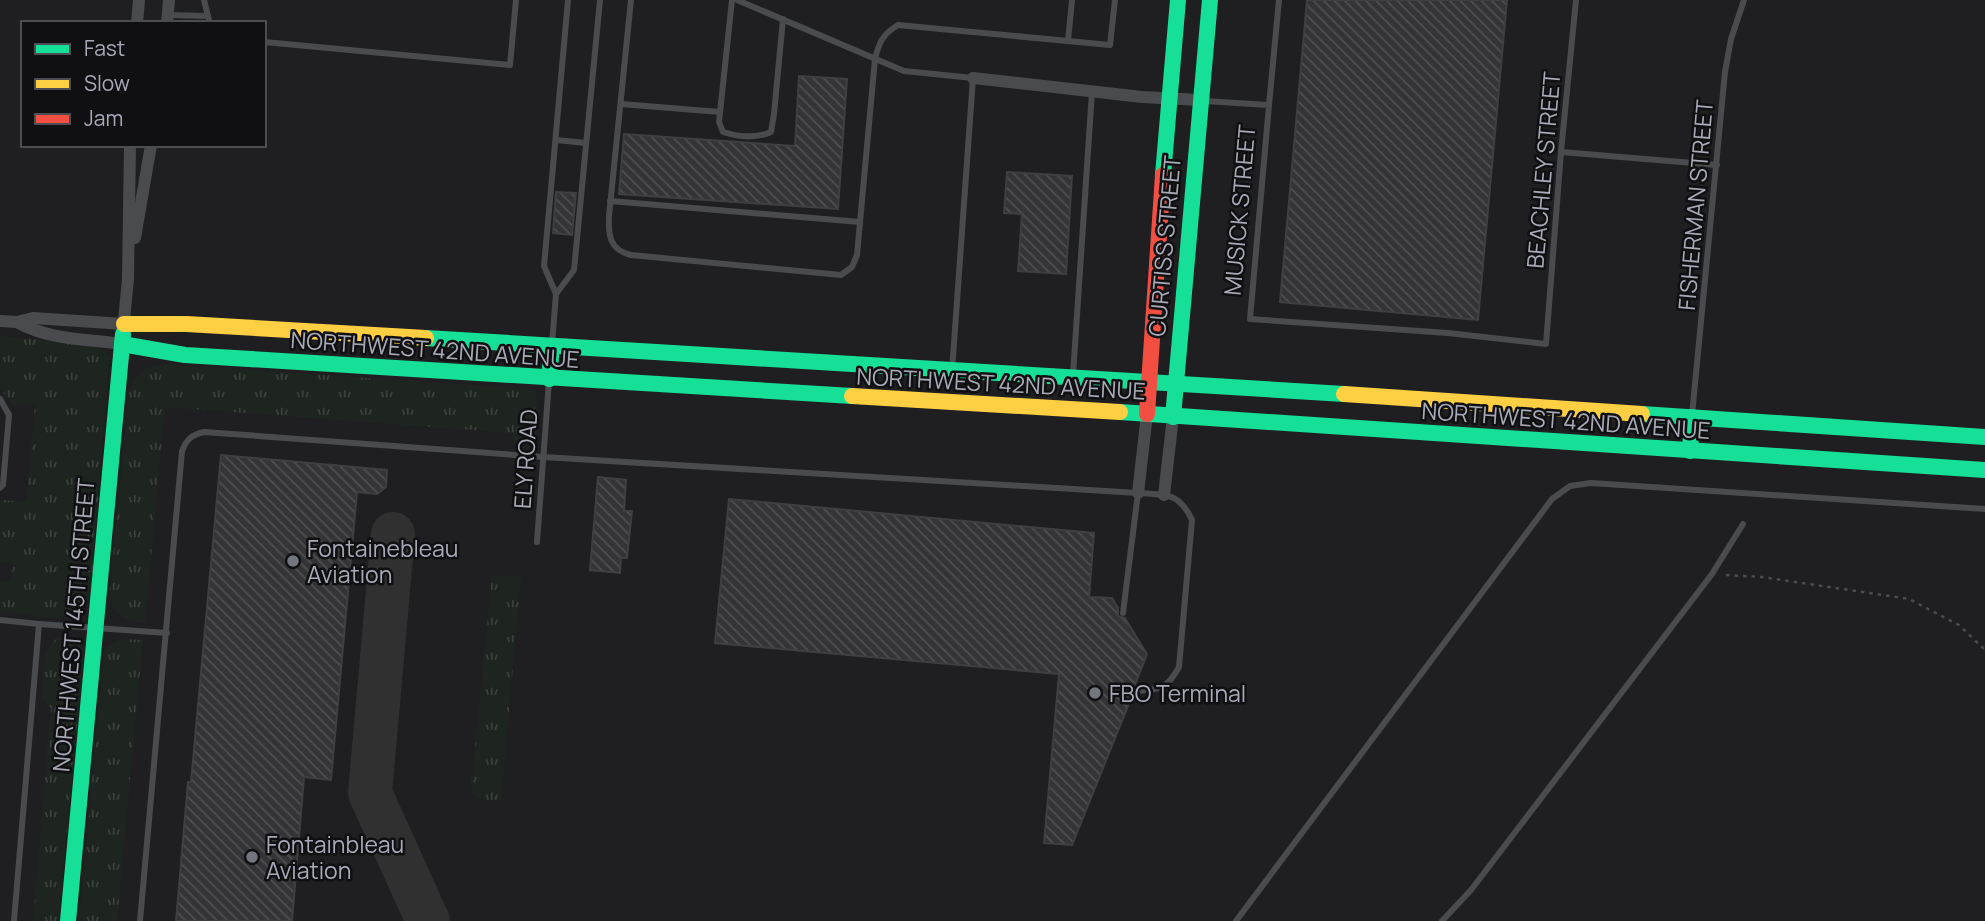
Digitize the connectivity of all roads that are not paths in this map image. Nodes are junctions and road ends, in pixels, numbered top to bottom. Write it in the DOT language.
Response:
graph roads {
  1 [pos="139,0"];
  2 [pos="169,0"];
  3 [pos="204,0"];
  4 [pos="516,0"];
  5 [pos="568,0"];
  6 [pos="600,0"];
  7 [pos="631,0"];
  8 [pos="735,0"];
  9 [pos="1072,0"];
  10 [pos="1115,0"];
  11 [pos="1178,0"];
  12 [pos="1210,0"];
  13 [pos="1279,0"];
  14 [pos="1576,0"];
  15 [pos="1744,0"];
  16 [pos="168,19"];
  17 [pos="209,19"];
  18 [pos="783,19"];
  19 [pos="137,21"];
  20 [pos="1068,41"];
  21 [pos="266,42"];
  22 [pos="875,59"];
  23 [pos="973,78"];
  24 [pos="1092,92"];
  25 [pos="1168,99"];
  26 [pos="1200,100"];
  27 [pos="621,104"];
  28 [pos="1269,105"];
  29 [pos="720,112"];
  30 [pos="556,140"];
  31 [pos="586,143"];
  32 [pos="130,147"];
  33 [pos="151,147"];
  34 [pos="1561,152"];
  35 [pos="1717,164"];
  36 [pos="610,201"];
  37 [pos="860,222"];
  38 [pos="128,279"];
  39 [pos="556,294"];
  40 [pos="0,321"];
  41 [pos="17,322"];
  42 [pos="123,334"];
  43 [pos="1546,344"];
  44 [pos="552,345"];
  45 [pos="952,372"];
  46 [pos="1073,377"];
  47 [pos="549,379"];
  48 [pos="1150,382"];
  49 [pos="1175,383"];
  50 [pos="0,399"];
  51 [pos="1147,414"];
  52 [pos="1692,416"];
  53 [pos="1172,417"];
  54 [pos="1985,437"];
  55 [pos="1690,451"];
  56 [pos="543,457"];
  57 [pos="1985,470"];
  58 [pos="0,488"];
  59 [pos="1138,493"];
  60 [pos="1164,495"];
  61 [pos="1985,509"];
  62 [pos="1743,524"];
  63 [pos="537,542"];
  64 [pos="1123,613"];
  65 [pos="0,620"];
  66 [pos="39,624"];
  67 [pos="96,627"];
  68 [pos="167,633"];
  69 [pos="1135,691"];
  70 [pos="14,921"];
  71 [pos="68,921"];
  72 [pos="140,921"];
  73 [pos="1236,921"];
  74 [pos="1442,921"];
  1 -- 19 [label="street"];
  2 -- 16 [label="street"];
  3 -- 17 [label="lane"];
  4 -- 21 [label="lane"];
  5 -- 30 [label="lane"];
  6 -- 31 [label="lane"];
  7 -- 27 [label="lane"];
  8 -- 18 [label="lane"];
  8 -- 29 [label="lane"];
  9 -- 20 [label="lane"];
  10 -- 20 [label="lane"];
  11 -- 25 [label="street, CURTISS STREET"];
  12 -- 26 [label="street, CURTISS STREET"];
  13 -- 28 [label="lane"];
  14 -- 34 [label="lane, BEACHLEY STREET"];
  15 -- 35 [label="lane, FISHERMAN STREET"];
  16 -- 17 [label="lane"];
  18 -- 22 [label="lane"];
  18 -- 29 [label="lane"];
  20 -- 22 [label="lane"];
  22 -- 23 [label="lane"];
  22 -- 37 [label="lane"];
  23 -- 24 [label="street, MUSICK STREET"];
  23 -- 45 [label="lane"];
  24 -- 25 [label="street, MUSICK STREET"];
  24 -- 46 [label="lane"];
  25 -- 26 [label="street, MUSICK STREET"];
  25 -- 48 [label="street, CURTISS STREET"];
  26 -- 28 [label="lane, MUSICK STREET"];
  26 -- 49 [label="street, CURTISS STREET"];
  27 -- 29 [label="lane"];
  27 -- 36 [label="lane"];
  28 -- 43 [label="lane, MUSICK STREET"];
  30 -- 31 [label="lane"];
  30 -- 39 [label="lane"];
  31 -- 39 [label="lane"];
  32 -- 38 [label="street"];
  33 -- 38 [label="street"];
  34 -- 35 [label="lane"];
  34 -- 43 [label="lane, BEACHLEY STREET"];
  35 -- 52 [label="lane, FISHERMAN STREET"];
  36 -- 37 [label="lane"];
  36 -- 37 [label="lane"];
  38 -- 42 [label="street"];
  39 -- 44 [label="lane"];
  40 -- 41 [label="street, NORTHWEST 42ND AVENUE"];
  41 -- 42 [label="street, NORTHWEST 42ND AVENUE"];
  41 -- 42 [label="street, NORTHWEST 42ND AVENUE"];
  42 -- 44 [label="street, NORTHWEST 42ND AVENUE"];
  42 -- 47 [label="street, NORTHWEST 42ND AVENUE"];
  42 -- 67 [label="street, NORTHWEST 145TH STREET"];
  44 -- 45 [label="street, NORTHWEST 42ND AVENUE"];
  44 -- 47 [label="street"];
  45 -- 46 [label="street, NORTHWEST 42ND AVENUE"];
  46 -- 48 [label="street, NORTHWEST 42ND AVENUE"];
  47 -- 51 [label="street, NORTHWEST 42ND AVENUE"];
  47 -- 56 [label="lane, ELY ROAD"];
  48 -- 49 [label="street, NORTHWEST 42ND AVENUE"];
  48 -- 51 [label="street, CURTISS STREET"];
  49 -- 52 [label="street, NORTHWEST 42ND AVENUE"];
  49 -- 53 [label="street, CURTISS STREET"];
  50 -- 58 [label="lane"];
  51 -- 53 [label="street, NORTHWEST 42ND AVENUE"];
  51 -- 59 [label="street, CURTISS STREET"];
  52 -- 54 [label="street, NORTHWEST 42ND AVENUE"];
  52 -- 55 [label="street"];
  53 -- 55 [label="street, NORTHWEST 42ND AVENUE"];
  53 -- 60 [label="street, CURTISS STREET"];
  55 -- 57 [label="street, NORTHWEST 42ND AVENUE"];
  56 -- 59 [label="lane"];
  56 -- 63 [label="lane, ELY ROAD"];
  56 -- 68 [label="lane"];
  59 -- 60 [label="lane"];
  59 -- 64 [label="lane"];
  60 -- 69 [label="lane"];
  61 -- 73 [label="lane"];
  62 -- 74 [label="lane"];
  65 -- 66 [label="lane"];
  66 -- 67 [label="lane"];
  66 -- 70 [label="lane"];
  67 -- 68 [label="lane"];
  67 -- 71 [label="street, NORTHWEST 145TH STREET"];
  68 -- 72 [label="lane"];
}
